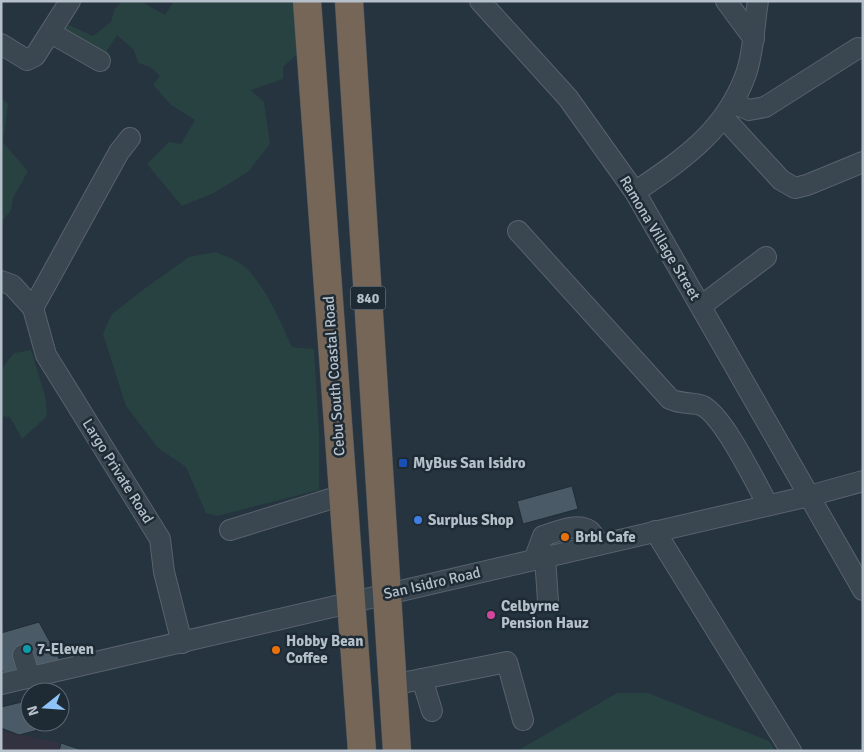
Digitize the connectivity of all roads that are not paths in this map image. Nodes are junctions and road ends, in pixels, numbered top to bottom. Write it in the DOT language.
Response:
graph roads {
  1 [pos="70,1"];
  2 [pos="307,1"];
  3 [pos="349,1"];
  4 [pos="480,1"];
  5 [pos="726,1"];
  6 [pos="758,1"];
  7 [pos="51,33"];
  8 [pos="754,39"];
  9 [pos="1,44"];
  10 [pos="858,48"];
  11 [pos="100,61"];
  12 [pos="729,110"];
  13 [pos="130,138"];
  14 [pos="863,162"];
  15 [pos="634,192"];
  16 [pos="518,232"];
  17 [pos="766,257"];
  18 [pos="1,281"];
  19 [pos="701,306"];
  20 [pos="33,308"];
  21 [pos="863,481"];
  22 [pos="343,495"];
  23 [pos="809,496"];
  24 [pos="768,505"];
  25 [pos="230,530"];
  26 [pos="654,531"];
  27 [pos="539,558"];
  28 [pos="863,590"];
  29 [pos="387,594"];
  30 [pos="548,601"];
  31 [pos="351,603"];
  32 [pos="182,643"];
  33 [pos="23,655"];
  34 [pos="30,678"];
  35 [pos="422,679"];
  36 [pos="1,684"];
  37 [pos="392,685"];
  38 [pos="432,711"];
  39 [pos="524,720"];
  40 [pos="362,751"];
  41 [pos="396,751"];
  42 [pos="791,751"];
  1 -- 7 [label="street"];
  2 -- 22 [label="highway, Cebu South Coastal Road / 840"];
  3 -- 29 [label="highway, 840"];
  4 -- 15 [label="street, Ramona Village Street"];
  5 -- 8 [label="street"];
  6 -- 8 [label="street"];
  7 -- 9 [label="street"];
  7 -- 11 [label="street"];
  8 -- 12 [label="street"];
  10 -- 12 [label="street"];
  12 -- 14 [label="street"];
  12 -- 15 [label="street"];
  13 -- 20 [label="street"];
  15 -- 19 [label="street, Ramona Village Street"];
  16 -- 24 [label="street"];
  17 -- 19 [label="street"];
  18 -- 20 [label="street, Largo Private Road"];
  19 -- 23 [label="street, Ramona Village Street"];
  20 -- 32 [label="street, Largo Private Road"];
  21 -- 23 [label="street, San Isidro Road"];
  22 -- 25 [label="street"];
  22 -- 31 [label="highway, Cebu South Coastal Road / 840"];
  23 -- 24 [label="street, San Isidro Road"];
  23 -- 28 [label="street, Ramona Village Street"];
  24 -- 26 [label="street, San Isidro Road"];
  26 -- 27 [label="street, San Isidro Road"];
  26 -- 42 [label="street"];
  27 -- 29 [label="street, San Isidro Road"];
  27 -- 30 [label="street"];
  29 -- 31 [label="street, San Isidro Road"];
  29 -- 37 [label="highway, 840"];
  31 -- 32 [label="street, San Isidro Road"];
  31 -- 40 [label="highway, Cebu South Coastal Road / 840"];
  32 -- 34 [label="street, San Isidro Road"];
  33 -- 34 [label="street"];
  34 -- 36 [label="street, San Isidro Road"];
  35 -- 37 [label="street"];
  35 -- 38 [label="street"];
  35 -- 39 [label="street"];
  37 -- 41 [label="highway, 840"];
}
